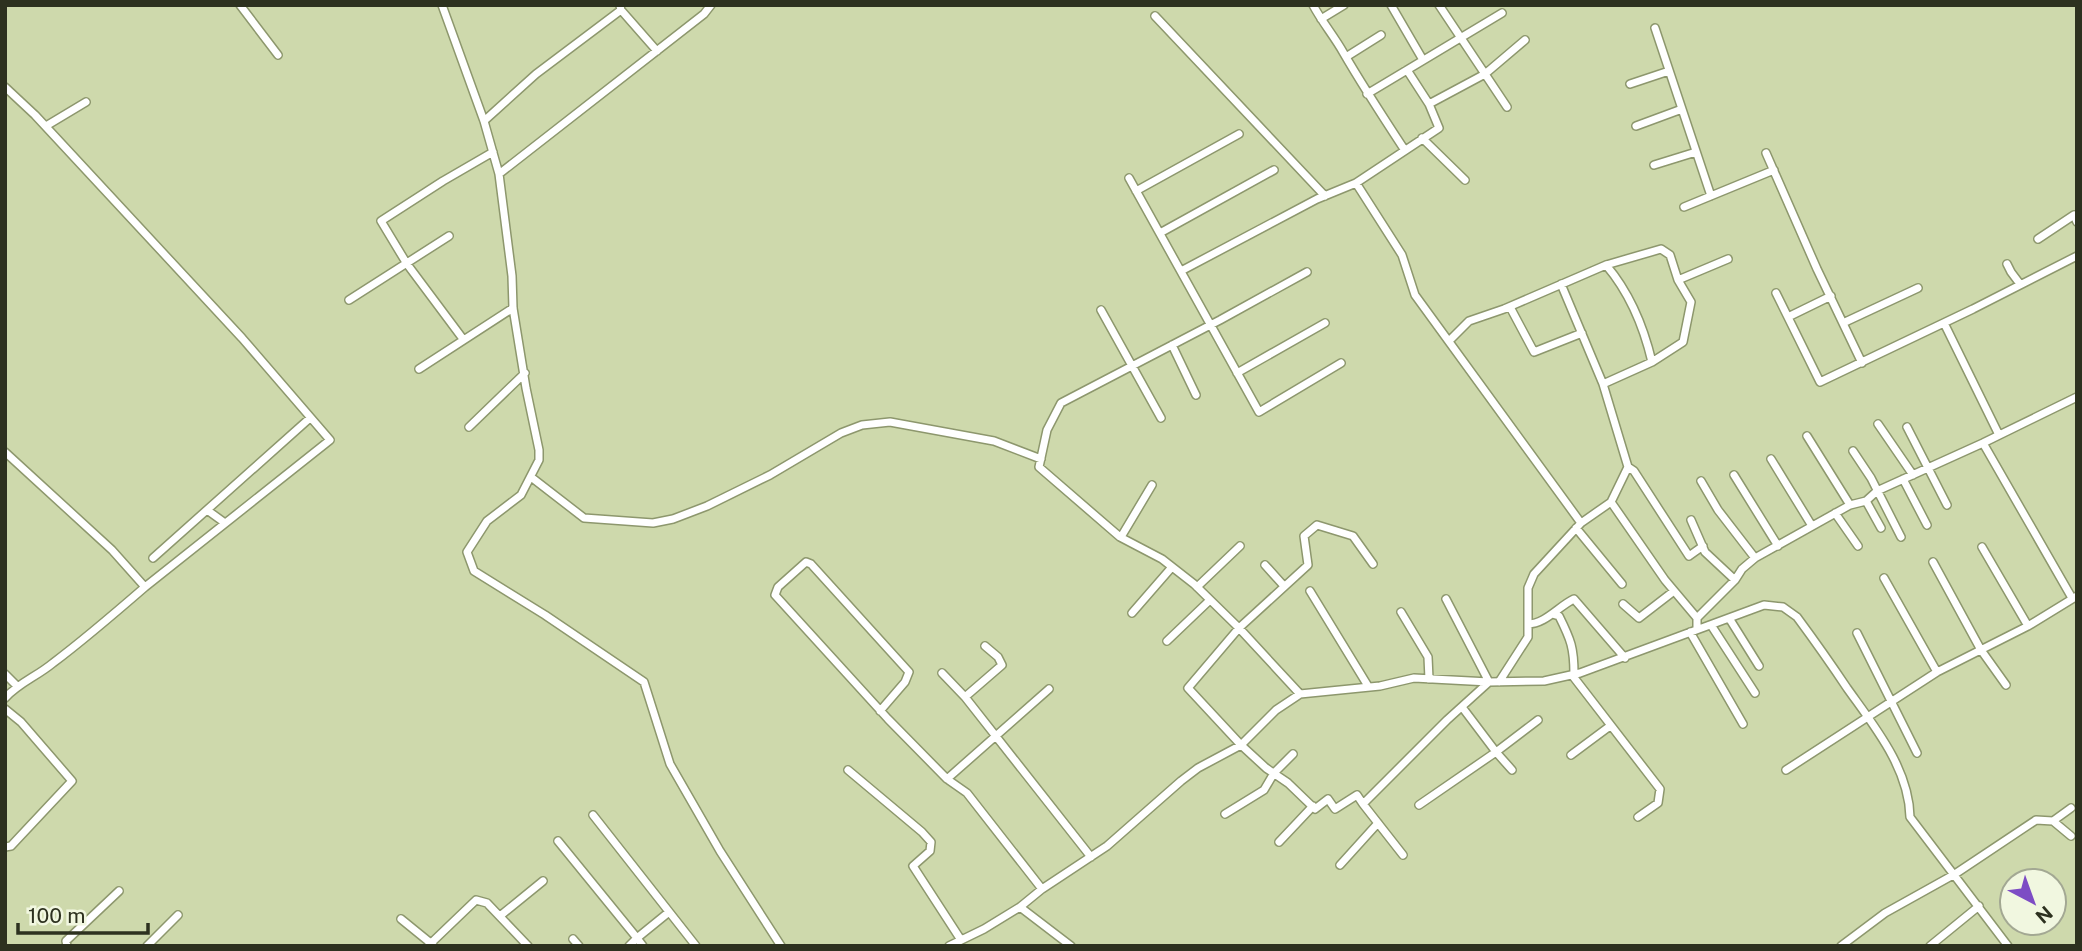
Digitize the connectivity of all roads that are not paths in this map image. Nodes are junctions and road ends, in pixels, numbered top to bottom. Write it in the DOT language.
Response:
graph roads {
  1 [pos="240,5"];
  2 [pos="442,5"];
  3 [pos="711,5"];
  4 [pos="1314,5"];
  5 [pos="1344,5"];
  6 [pos="1391,5"];
  7 [pos="1439,5"];
  8 [pos="620,7"];
  9 [pos="1502,13"];
  10 [pos="1155,16"];
  11 [pos="1321,19"];
  12 [pos="1655,27"];
  13 [pos="1381,35"];
  14 [pos="1460,38"];
  15 [pos="1525,40"];
  16 [pos="657,51"];
  17 [pos="278,55"];
  18 [pos="1346,57"];
  19 [pos="1423,60"];
  20 [pos="1407,70"];
  21 [pos="1669,71"];
  22 [pos="1485,74"];
  23 [pos="1630,84"];
  24 [pos="5,87"];
  25 [pos="1367,94"];
  26 [pos="86,102"];
  27 [pos="1429,104"];
  28 [pos="1507,107"];
  29 [pos="1682,109"];
  30 [pos="484,121"];
  31 [pos="1636,125"];
  32 [pos="46,126"];
  33 [pos="1240,134"];
  34 [pos="1422,138"];
  35 [pos="1404,149"];
  36 [pos="493,152"];
  37 [pos="1696,152"];
  38 [pos="1766,153"];
  39 [pos="1654,165"];
  40 [pos="1274,170"];
  41 [pos="1774,170"];
  42 [pos="499,174"];
  43 [pos="1129,178"];
  44 [pos="1465,180"];
  45 [pos="1356,183"];
  46 [pos="1136,191"];
  47 [pos="1325,195"];
  48 [pos="1711,196"];
  49 [pos="1684,207"];
  50 [pos="2077,222"];
  51 [pos="1160,233"];
  52 [pos="449,236"];
  53 [pos="2038,239"];
  54 [pos="2077,256"];
  55 [pos="1728,259"];
  56 [pos="407,264"];
  57 [pos="2007,264"];
  58 [pos="1606,265"];
  59 [pos="1181,271"];
  60 [pos="1307,272"];
  61 [pos="1678,280"];
  62 [pos="2020,284"];
  63 [pos="1561,285"];
  64 [pos="1918,288"];
  65 [pos="1776,293"];
  66 [pos="1830,296"];
  67 [pos="349,300"];
  68 [pos="513,307"];
  69 [pos="1510,307"];
  70 [pos="1101,310"];
  71 [pos="1788,317"];
  72 [pos="1325,323"];
  73 [pos="1843,323"];
  74 [pos="1944,323"];
  75 [pos="1210,325"];
  76 [pos="1582,333"];
  77 [pos="463,339"];
  78 [pos="1450,341"];
  79 [pos="1172,345"];
  80 [pos="1651,362"];
  81 [pos="1862,362"];
  82 [pos="1341,363"];
  83 [pos="1131,366"];
  84 [pos="419,369"];
  85 [pos="525,373"];
  86 [pos="1237,373"];
  87 [pos="1603,384"];
  88 [pos="1196,395"];
  89 [pos="2077,397"];
  90 [pos="310,418"];
  91 [pos="1161,418"];
  92 [pos="1878,424"];
  93 [pos="469,427"];
  94 [pos="1907,427"];
  95 [pos="1999,435"];
  96 [pos="1807,436"];
  97 [pos="1983,443"];
  98 [pos="1853,451"];
  99 [pos="5,452"];
  100 [pos="1041,459"];
  101 [pos="1771,459"];
  102 [pos="1628,467"];
  103 [pos="1928,468"];
  104 [pos="1734,475"];
  105 [pos="1913,475"];
  106 [pos="531,477"];
  107 [pos="1903,479"];
  108 [pos="1701,481"];
  109 [pos="1152,485"];
  110 [pos="1877,491"];
  111 [pos="1866,501"];
  112 [pos="1611,502"];
  113 [pos="1850,505"];
  114 [pos="1947,505"];
  115 [pos="207,510"];
  116 [pos="1835,513"];
  117 [pos="1691,520"];
  118 [pos="225,523"];
  119 [pos="1578,525"];
  120 [pos="1927,525"];
  121 [pos="1812,526"];
  122 [pos="1881,528"];
  123 [pos="1121,537"];
  124 [pos="1901,537"];
  125 [pos="1240,546"];
  126 [pos="1703,546"];
  127 [pos="1778,546"];
  128 [pos="1858,546"];
  129 [pos="1982,547"];
  130 [pos="153,558"];
  131 [pos="1755,558"];
  132 [pos="1933,562"];
  133 [pos="1373,564"];
  134 [pos="1265,565"];
  135 [pos="1172,567"];
  136 [pos="1884,578"];
  137 [pos="1735,580"];
  138 [pos="1622,584"];
  139 [pos="1284,586"];
  140 [pos="145,587"];
  141 [pos="1197,587"];
  142 [pos="1310,591"];
  143 [pos="1674,591"];
  144 [pos="2075,597"];
  145 [pos="1446,599"];
  146 [pos="1210,600"];
  147 [pos="1623,604"];
  148 [pos="1401,612"];
  149 [pos="1132,613"];
  150 [pos="1552,614"];
  151 [pos="1698,618"];
  152 [pos="1729,618"];
  153 [pos="1528,624"];
  154 [pos="1711,625"];
  155 [pos="2028,626"];
  156 [pos="1239,628"];
  157 [pos="1694,631"];
  158 [pos="1857,633"];
  159 [pos="1167,641"];
  160 [pos="985,646"];
  161 [pos="1981,650"];
  162 [pos="1625,658"];
  163 [pos="1759,666"];
  164 [pos="1937,672"];
  165 [pos="942,673"];
  166 [pos="5,674"];
  167 [pos="1573,675"];
  168 [pos="1429,679"];
  169 [pos="1489,682"];
  170 [pos="1499,682"];
  171 [pos="2006,685"];
  172 [pos="17,686"];
  173 [pos="1368,686"];
  174 [pos="1049,690"];
  175 [pos="1755,693"];
  176 [pos="1300,694"];
  177 [pos="965,697"];
  178 [pos="5,698"];
  179 [pos="1891,703"];
  180 [pos="1462,707"];
  181 [pos="5,709"];
  182 [pos="880,711"];
  183 [pos="1868,717"];
  184 [pos="1538,720"];
  185 [pos="1743,724"];
  186 [pos="1610,726"];
  187 [pos="995,736"];
  188 [pos="1241,745"];
  189 [pos="1496,752"];
  190 [pos="1917,753"];
  191 [pos="1293,754"];
  192 [pos="1571,755"];
  193 [pos="848,769"];
  194 [pos="1512,770"];
  195 [pos="1786,770"];
  196 [pos="1274,773"];
  197 [pos="947,779"];
  198 [pos="1363,804"];
  199 [pos="1419,805"];
  200 [pos="1313,806"];
  201 [pos="2071,808"];
  202 [pos="1225,814"];
  203 [pos="593,815"];
  204 [pos="1638,817"];
  205 [pos="2053,821"];
  206 [pos="1378,823"];
  207 [pos="2071,836"];
  208 [pos="558,841"];
  209 [pos="1279,842"];
  210 [pos="5,847"];
  211 [pos="1403,855"];
  212 [pos="1091,857"];
  213 [pos="1340,864"];
  214 [pos="1955,874"];
  215 [pos="542,881"];
  216 [pos="1042,889"];
  217 [pos="119,891"];
  218 [pos="1979,906"];
  219 [pos="1020,907"];
  220 [pos="669,912"];
  221 [pos="178,915"];
  222 [pos="500,916"];
  223 [pos="401,919"];
  224 [pos="638,938"];
  225 [pos="573,939"];
  226 [pos="961,940"];
  227 [pos="431,945"];
  228 [pos="67,946"];
  229 [pos="147,946"];
  230 [pos="528,946"];
  231 [pos="579,946"];
  232 [pos="629,946"];
  233 [pos="643,946"];
  234 [pos="695,946"];
  235 [pos="782,946"];
  236 [pos="949,946"];
  237 [pos="1071,946"];
  238 [pos="1841,946"];
  239 [pos="1930,946"];
  240 [pos="2008,946"];
  1 -- 17 [label="street"];
  2 -- 30 [label="street"];
  3 -- 16 [label="street"];
  4 -- 11 [label="street"];
  5 -- 11 [label="street"];
  6 -- 19 [label="street"];
  7 -- 14 [label="street"];
  8 -- 16 [label="street"];
  8 -- 30 [label="street"];
  9 -- 14 [label="street"];
  10 -- 47 [label="street"];
  11 -- 18 [label="street"];
  12 -- 21 [label="street"];
  13 -- 18 [label="street"];
  14 -- 19 [label="street"];
  14 -- 22 [label="street"];
  15 -- 22 [label="street"];
  16 -- 42 [label="street"];
  18 -- 25 [label="street"];
  19 -- 20 [label="street"];
  20 -- 25 [label="street"];
  20 -- 27 [label="street"];
  21 -- 23 [label="street"];
  21 -- 29 [label="street"];
  22 -- 27 [label="street"];
  22 -- 28 [label="street"];
  24 -- 32 [label="street"];
  25 -- 35 [label="street"];
  26 -- 32 [label="street"];
  27 -- 34 [label="street"];
  29 -- 31 [label="street"];
  29 -- 37 [label="street"];
  30 -- 36 [label="street"];
  32 -- 90 [label="street"];
  33 -- 46 [label="street"];
  34 -- 35 [label="street"];
  34 -- 44 [label="street"];
  35 -- 45 [label="street"];
  36 -- 42 [label="street"];
  36 -- 56 [label="street"];
  37 -- 39 [label="street"];
  37 -- 48 [label="street"];
  38 -- 41 [label="street"];
  40 -- 51 [label="street"];
  41 -- 48 [label="street"];
  41 -- 66 [label="street"];
  42 -- 68 [label="street"];
  43 -- 46 [label="street"];
  45 -- 47 [label="street"];
  45 -- 78 [label="street"];
  46 -- 51 [label="street"];
  47 -- 59 [label="street"];
  48 -- 49 [label="street"];
  50 -- 53 [label="street"];
  51 -- 59 [label="street"];
  52 -- 56 [label="street"];
  54 -- 62 [label="street"];
  55 -- 61 [label="street"];
  56 -- 67 [label="street"];
  56 -- 77 [label="street"];
  57 -- 62 [label="street"];
  58 -- 61 [label="street"];
  58 -- 63 [label="street"];
  58 -- 80 [label="street"];
  59 -- 75 [label="street"];
  60 -- 75 [label="street"];
  61 -- 80 [label="street"];
  62 -- 74 [label="street"];
  63 -- 69 [label="street"];
  63 -- 76 [label="street"];
  64 -- 73 [label="street"];
  65 -- 71 [label="street"];
  66 -- 71 [label="street"];
  66 -- 73 [label="street"];
  68 -- 77 [label="street"];
  68 -- 85 [label="street"];
  69 -- 76 [label="street"];
  69 -- 78 [label="street"];
  70 -- 83 [label="street"];
  71 -- 81 [label="street"];
  72 -- 86 [label="street"];
  73 -- 81 [label="street"];
  74 -- 81 [label="street"];
  74 -- 95 [label="street"];
  75 -- 79 [label="street"];
  75 -- 86 [label="street"];
  76 -- 87 [label="street"];
  77 -- 84 [label="street"];
  78 -- 119 [label="street"];
  79 -- 83 [label="street"];
  79 -- 88 [label="street"];
  80 -- 87 [label="street"];
  82 -- 86 [label="street"];
  83 -- 91 [label="street"];
  83 -- 100 [label="street"];
  85 -- 93 [label="street"];
  85 -- 106 [label="street"];
  87 -- 102 [label="street"];
  89 -- 95 [label="street"];
  90 -- 115 [label="street"];
  90 -- 118 [label="street"];
  92 -- 105 [label="street"];
  94 -- 103 [label="street"];
  95 -- 97 [label="street"];
  96 -- 113 [label="street"];
  97 -- 103 [label="street"];
  97 -- 144 [label="street"];
  98 -- 110 [label="street"];
  99 -- 140 [label="street"];
  100 -- 106 [label="street"];
  100 -- 123 [label="street"];
  101 -- 121 [label="street"];
  102 -- 112 [label="street"];
  102 -- 126 [label="street"];
  103 -- 105 [label="street"];
  103 -- 114 [label="street"];
  104 -- 127 [label="street"];
  105 -- 107 [label="street"];
  106 -- 235 [label="street"];
  107 -- 110 [label="street"];
  107 -- 120 [label="street"];
  108 -- 131 [label="street"];
  109 -- 123 [label="street"];
  110 -- 111 [label="street"];
  110 -- 124 [label="street"];
  111 -- 113 [label="street"];
  111 -- 122 [label="street"];
  112 -- 119 [label="street"];
  112 -- 143 [label="street"];
  113 -- 116 [label="street"];
  115 -- 118 [label="street"];
  115 -- 130 [label="street"];
  116 -- 121 [label="street"];
  116 -- 128 [label="street"];
  117 -- 126 [label="street"];
  118 -- 140 [label="street"];
  119 -- 138 [label="street"];
  119 -- 153 [label="street"];
  121 -- 127 [label="street"];
  123 -- 135 [label="street"];
  125 -- 141 [label="street"];
  126 -- 137 [label="street"];
  127 -- 131 [label="street"];
  129 -- 155 [label="street"];
  131 -- 137 [label="street"];
  132 -- 161 [label="street"];
  133 -- 139 [label="street"];
  134 -- 139 [label="street"];
  135 -- 141 [label="street"];
  135 -- 149 [label="street"];
  136 -- 164 [label="street"];
  137 -- 151 [label="street"];
  139 -- 156 [label="street"];
  140 -- 172 [label="street"];
  141 -- 146 [label="street"];
  142 -- 173 [label="street"];
  143 -- 147 [label="street"];
  143 -- 151 [label="street"];
  144 -- 155 [label="street"];
  145 -- 169 [label="street"];
  146 -- 156 [label="street"];
  146 -- 159 [label="street"];
  148 -- 168 [label="street"];
  150 -- 153 [label="street"];
  150 -- 162 [label="street"];
  150 -- 167 [label="street"];
  151 -- 157 [label="street"];
  152 -- 154 [label="street"];
  152 -- 163 [label="street"];
  152 -- 183 [label="street"];
  153 -- 170 [label="street"];
  154 -- 157 [label="street"];
  154 -- 175 [label="street"];
  155 -- 161 [label="street"];
  156 -- 176 [label="street"];
  156 -- 188 [label="street"];
  157 -- 162 [label="street"];
  157 -- 185 [label="street"];
  158 -- 179 [label="street"];
  160 -- 177 [label="street"];
  161 -- 164 [label="street"];
  161 -- 171 [label="street"];
  162 -- 167 [label="street"];
  164 -- 179 [label="street"];
  165 -- 177 [label="street"];
  166 -- 172 [label="street"];
  167 -- 170 [label="street"];
  167 -- 186 [label="street"];
  168 -- 169 [label="street"];
  168 -- 173 [label="street"];
  169 -- 170 [label="street"];
  169 -- 180 [label="street"];
  172 -- 178 [label="street"];
  173 -- 176 [label="street"];
  174 -- 187 [label="street"];
  176 -- 188 [label="street"];
  177 -- 187 [label="street"];
  179 -- 183 [label="street"];
  179 -- 190 [label="street"];
  180 -- 189 [label="street"];
  180 -- 198 [label="street"];
  181 -- 210 [label="street"];
  182 -- 182 [label="street"];
  182 -- 197 [label="street"];
  183 -- 195 [label="street"];
  183 -- 214 [label="street"];
  184 -- 189 [label="street"];
  186 -- 192 [label="street"];
  186 -- 204 [label="street"];
  187 -- 197 [label="street"];
  187 -- 212 [label="street"];
  188 -- 196 [label="street"];
  188 -- 212 [label="street"];
  189 -- 194 [label="street"];
  189 -- 199 [label="street"];
  191 -- 196 [label="street"];
  193 -- 226 [label="street"];
  196 -- 200 [label="street"];
  196 -- 202 [label="street"];
  197 -- 216 [label="street"];
  198 -- 200 [label="street"];
  198 -- 206 [label="street"];
  200 -- 209 [label="street"];
  201 -- 205 [label="street"];
  203 -- 220 [label="street"];
  205 -- 207 [label="street"];
  205 -- 214 [label="street"];
  206 -- 211 [label="street"];
  206 -- 213 [label="street"];
  208 -- 224 [label="street"];
  212 -- 216 [label="street"];
  214 -- 218 [label="street"];
  214 -- 238 [label="street"];
  215 -- 222 [label="street"];
  216 -- 219 [label="street"];
  217 -- 228 [label="street"];
  218 -- 239 [label="street"];
  218 -- 240 [label="street"];
  219 -- 226 [label="street"];
  219 -- 237 [label="street"];
  220 -- 224 [label="street"];
  220 -- 234 [label="street"];
  221 -- 229 [label="street"];
  222 -- 227 [label="street"];
  222 -- 230 [label="street"];
  223 -- 227 [label="street"];
  224 -- 232 [label="street"];
  224 -- 233 [label="street"];
  225 -- 231 [label="street"];
  226 -- 236 [label="street"];
}
